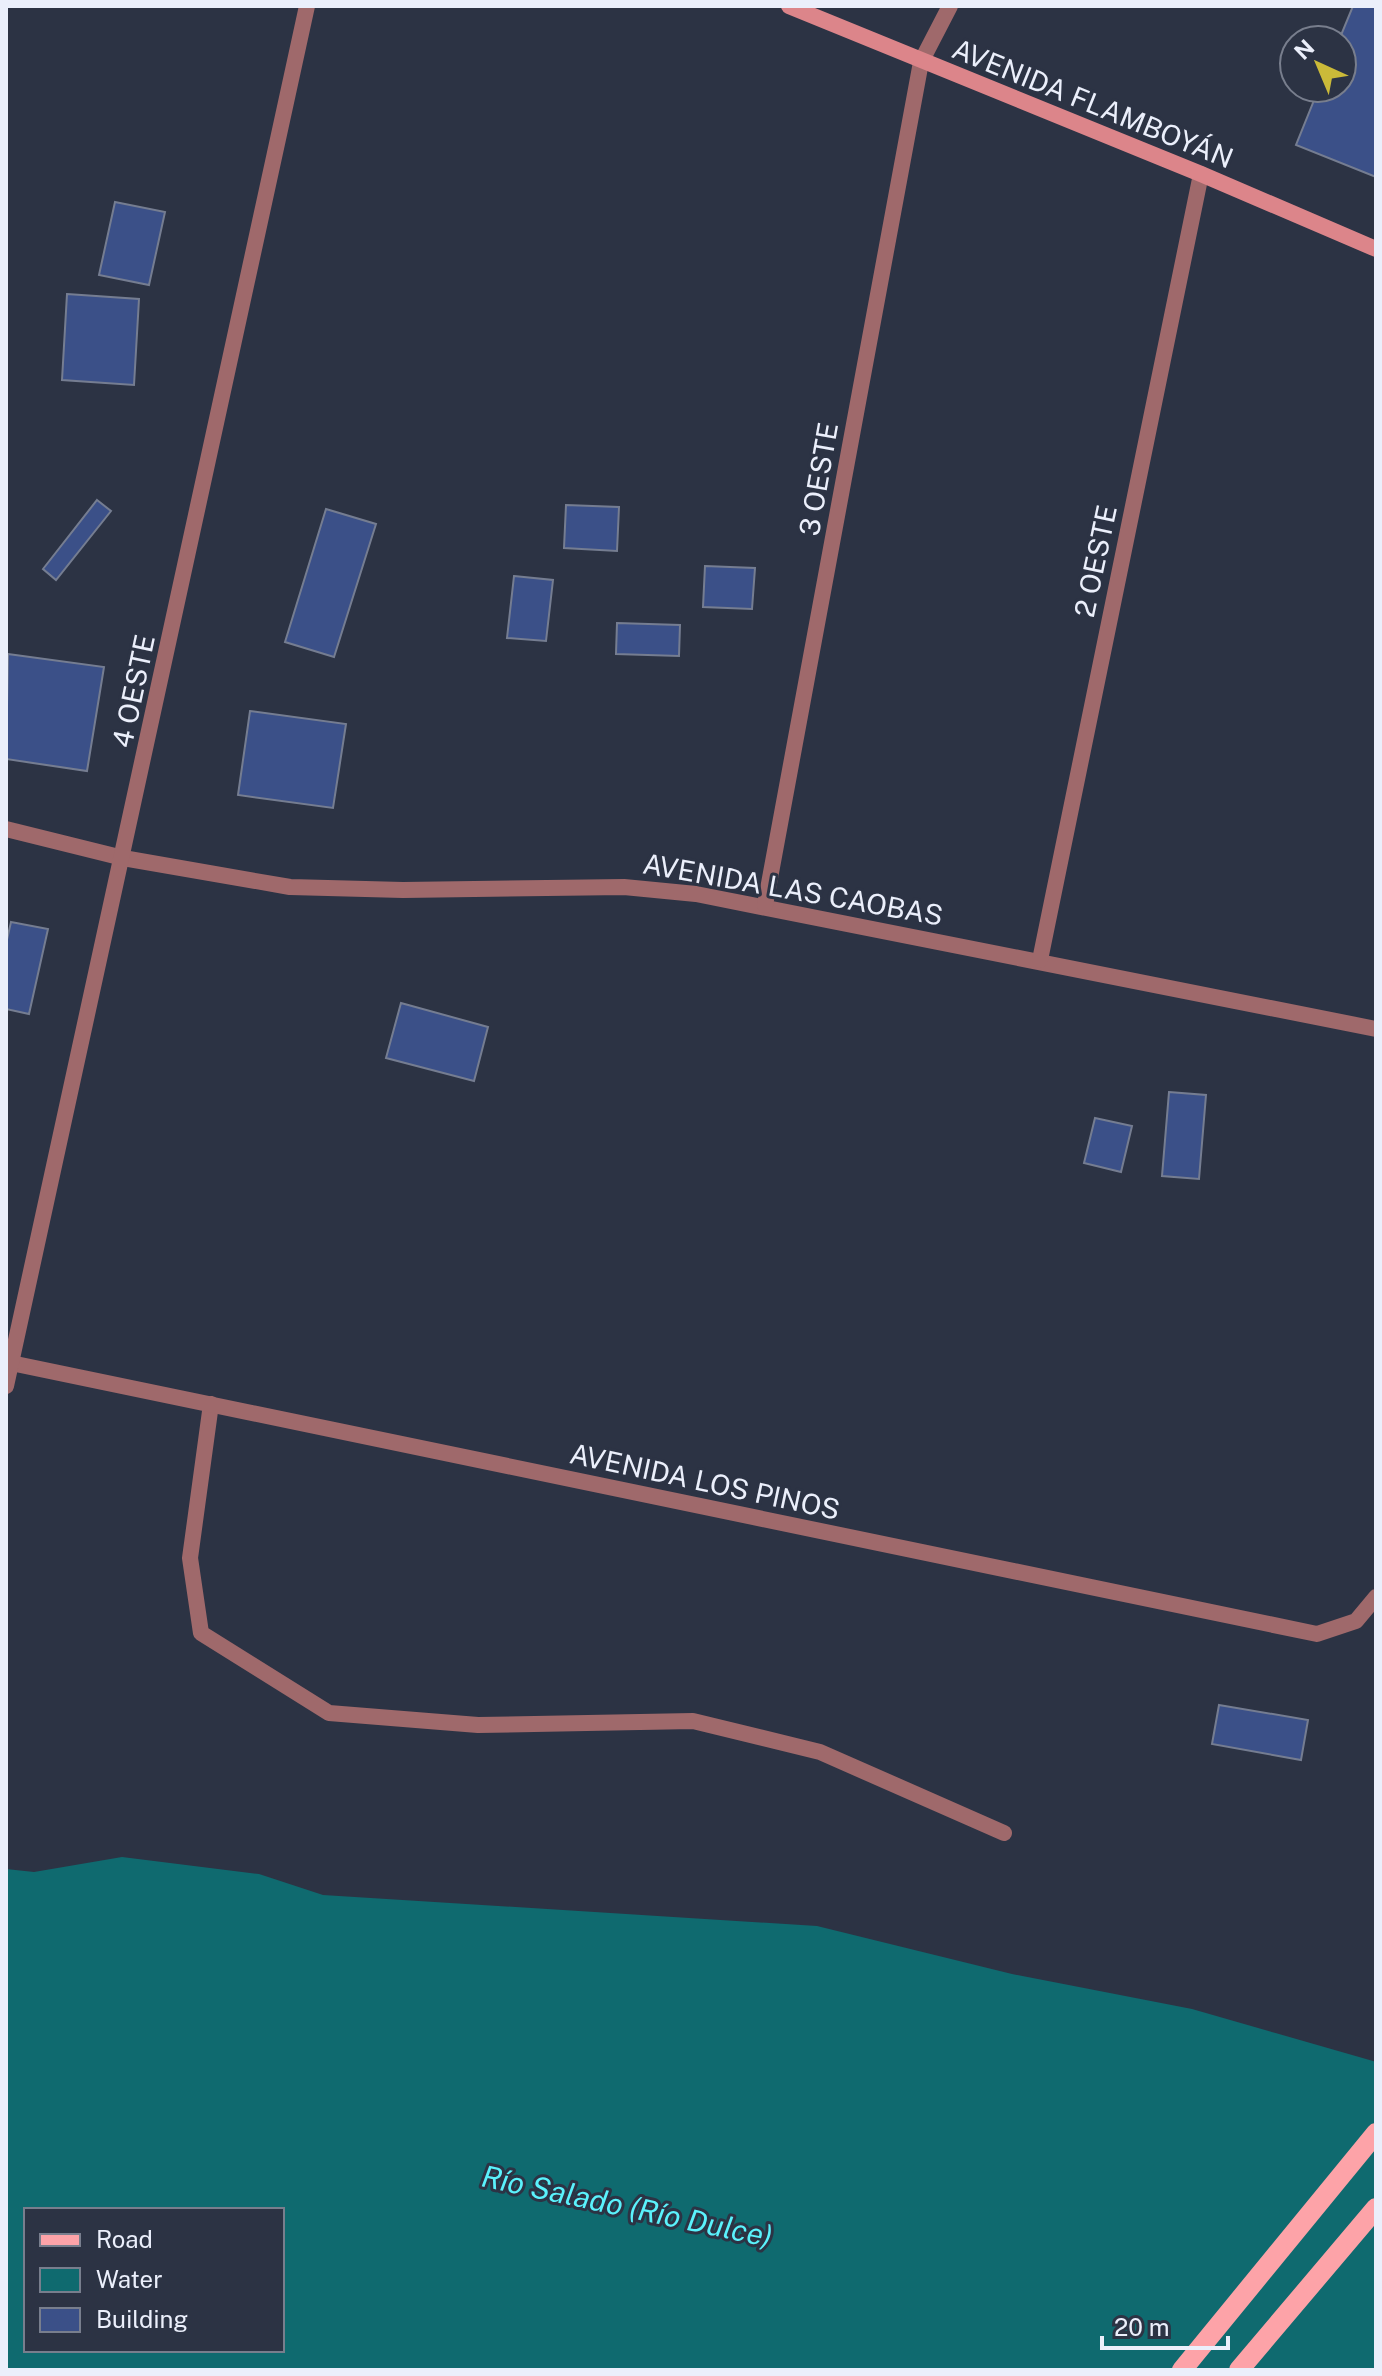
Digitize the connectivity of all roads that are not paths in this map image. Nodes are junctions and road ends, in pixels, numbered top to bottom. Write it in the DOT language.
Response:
graph roads {
  1 [pos="307,6"];
  2 [pos="789,6"];
  3 [pos="950,6"];
  4 [pos="921,62"];
  5 [pos="1201,174"];
  6 [pos="1376,249"];
  7 [pos="6,829"];
  8 [pos="123,858"];
  9 [pos="765,905"];
  10 [pos="1040,960"];
  11 [pos="1376,1029"];
  12 [pos="11,1363"];
  13 [pos="6,1386"];
  14 [pos="211,1404"];
  15 [pos="1376,1597"];
  16 [pos="1004,1833"];
  17 [pos="1376,2133"];
  18 [pos="1376,2208"];
  19 [pos="1182,2370"];
  20 [pos="1239,2370"];
  1 -- 8 [label="street, 4 OESTE"];
  2 -- 4 [label="street, AVENIDA FLAMBOYÁN"];
  3 -- 4 [label="street, 3 OESTE"];
  4 -- 5 [label="street, AVENIDA FLAMBOYÁN"];
  4 -- 9 [label="street, 3 OESTE"];
  5 -- 6 [label="street, AVENIDA FLAMBOYÁN"];
  5 -- 10 [label="street, 2 OESTE"];
  7 -- 8 [label="street, AVENIDA LAS CAOBAS"];
  8 -- 9 [label="street, AVENIDA LAS CAOBAS"];
  8 -- 12 [label="street, 4 OESTE"];
  9 -- 10 [label="street, AVENIDA LAS CAOBAS"];
  10 -- 11 [label="street, AVENIDA LAS CAOBAS"];
  12 -- 13 [label="street, 4 OESTE"];
  12 -- 14 [label="street, AVENIDA LOS PINOS"];
  14 -- 15 [label="street, AVENIDA LOS PINOS"];
  14 -- 16 [label="street"];
  17 -- 19 [label="main road"];
  18 -- 20 [label="main road"];
}
